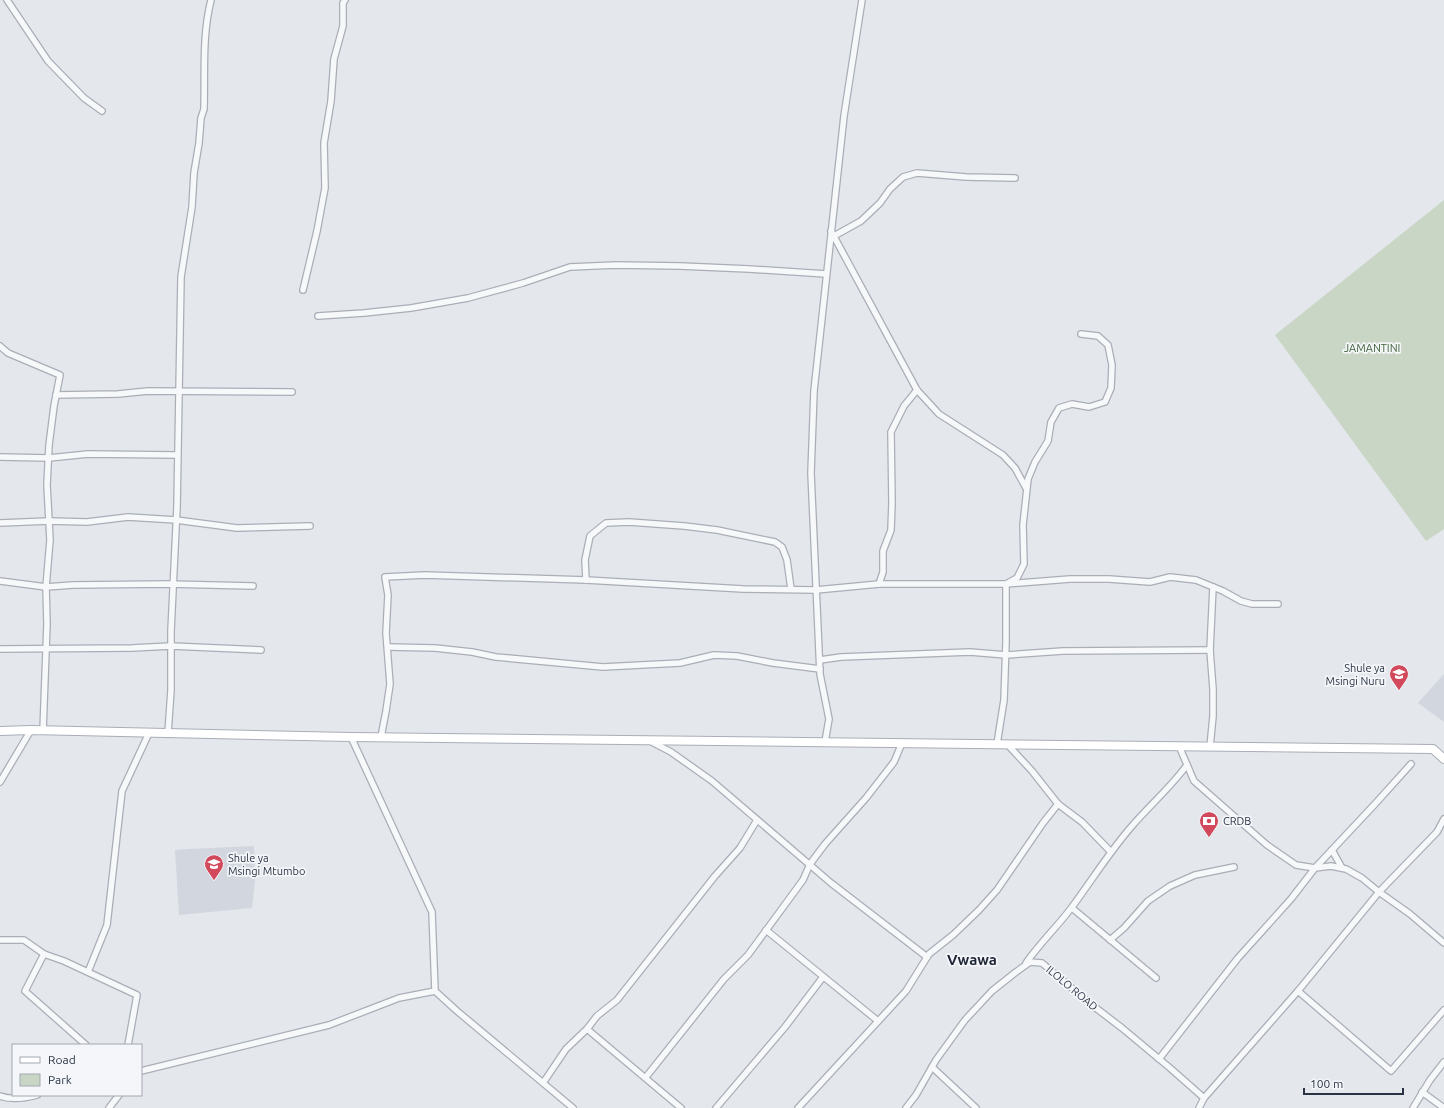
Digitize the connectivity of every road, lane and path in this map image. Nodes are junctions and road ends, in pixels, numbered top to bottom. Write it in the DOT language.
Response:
graph roads {
  1 [pos="7,0"];
  2 [pos="211,0"];
  3 [pos="345,0"];
  4 [pos="862,0"];
  5 [pos="102,111"];
  6 [pos="1015,178"];
  7 [pos="832,233"];
  8 [pos="826,274"];
  9 [pos="303,290"];
  10 [pos="318,316"];
  11 [pos="1081,334"];
  12 [pos="0,346"];
  13 [pos="918,390"];
  14 [pos="179,392"];
  15 [pos="292,392"];
  16 [pos="56,395"];
  17 [pos="177,455"];
  18 [pos="0,457"];
  19 [pos="49,458"];
  20 [pos="1026,488"];
  21 [pos="176,520"];
  22 [pos="49,521"];
  23 [pos="0,523"];
  24 [pos="310,526"];
  25 [pos="586,580"];
  26 [pos="0,581"];
  27 [pos="174,584"];
  28 [pos="879,584"];
  29 [pos="1006,584"];
  30 [pos="253,586"];
  31 [pos="46,587"];
  32 [pos="1213,587"];
  33 [pos="791,589"];
  34 [pos="816,590"];
  35 [pos="1278,604"];
  36 [pos="171,646"];
  37 [pos="388,647"];
  38 [pos="46,648"];
  39 [pos="0,650"];
  40 [pos="261,650"];
  41 [pos="1210,650"];
  42 [pos="1006,655"];
  43 [pos="820,660"];
  44 [pos="820,669"];
  45 [pos="31,730"];
  46 [pos="0,731"];
  47 [pos="43,731"];
  48 [pos="149,733"];
  49 [pos="168,733"];
  50 [pos="351,737"];
  51 [pos="381,737"];
  52 [pos="648,740"];
  53 [pos="825,742"];
  54 [pos="902,743"];
  55 [pos="997,744"];
  56 [pos="1007,744"];
  57 [pos="1179,746"];
  58 [pos="1210,747"];
  59 [pos="1444,759"];
  60 [pos="1411,764"];
  61 [pos="1187,765"];
  62 [pos="0,782"];
  63 [pos="1058,804"];
  64 [pos="1444,819"];
  65 [pos="757,820"];
  66 [pos="1332,850"];
  67 [pos="1111,852"];
  68 [pos="810,864"];
  69 [pos="1234,867"];
  70 [pos="1315,868"];
  71 [pos="1342,868"];
  72 [pos="1379,892"];
  73 [pos="1072,908"];
  74 [pos="766,930"];
  75 [pos="0,940"];
  76 [pos="1110,940"];
  77 [pos="1444,943"];
  78 [pos="44,954"];
  79 [pos="927,957"];
  80 [pos="1023,967"];
  81 [pos="88,972"];
  82 [pos="823,977"];
  83 [pos="1156,978"];
  84 [pos="435,991"];
  85 [pos="1298,991"];
  86 [pos="1444,1010"];
  87 [pos="878,1021"];
  88 [pos="587,1028"];
  89 [pos="85,1044"];
  90 [pos="128,1044"];
  91 [pos="1159,1059"];
  92 [pos="1444,1062"];
  93 [pos="932,1067"];
  94 [pos="142,1071"];
  95 [pos="646,1077"];
  96 [pos="543,1083"];
  97 [pos="1422,1092"];
  98 [pos="0,1096"];
  99 [pos="34,1096"];
  100 [pos="118,1096"];
  101 [pos="1204,1098"];
  102 [pos="109,1108"];
  103 [pos="573,1108"];
  104 [pos="681,1108"];
  105 [pos="716,1108"];
  106 [pos="798,1108"];
  107 [pos="906,1108"];
  108 [pos="976,1108"];
  109 [pos="1199,1108"];
  110 [pos="1413,1108"];
  111 [pos="1444,1108"];
  1 -- 5 [label="street"];
  2 -- 14 [label="street"];
  3 -- 9 [label="street"];
  4 -- 7 [label="street"];
  6 -- 7 [label="street"];
  7 -- 8 [label="street"];
  7 -- 13 [label="street"];
  8 -- 10 [label="street"];
  8 -- 34 [label="street"];
  11 -- 20 [label="street"];
  12 -- 16 [label="street"];
  13 -- 20 [label="street"];
  13 -- 28 [label="street"];
  14 -- 15 [label="street"];
  14 -- 16 [label="street"];
  14 -- 17 [label="street"];
  16 -- 19 [label="street"];
  17 -- 19 [label="street"];
  17 -- 21 [label="street"];
  18 -- 19 [label="street"];
  19 -- 22 [label="street"];
  20 -- 29 [label="street"];
  21 -- 22 [label="street"];
  21 -- 24 [label="street"];
  21 -- 27 [label="street"];
  22 -- 23 [label="street"];
  22 -- 31 [label="street"];
  25 -- 33 [label="street"];
  25 -- 33 [label="street"];
  25 -- 37 [label="street"];
  26 -- 31 [label="street"];
  27 -- 30 [label="street"];
  27 -- 31 [label="street"];
  27 -- 36 [label="street"];
  28 -- 29 [label="street"];
  28 -- 34 [label="street"];
  29 -- 32 [label="street"];
  29 -- 42 [label="street"];
  31 -- 38 [label="street"];
  32 -- 35 [label="street"];
  32 -- 41 [label="street"];
  33 -- 34 [label="street"];
  34 -- 43 [label="street"];
  36 -- 38 [label="street"];
  36 -- 40 [label="street"];
  36 -- 49 [label="street"];
  37 -- 44 [label="street"];
  37 -- 51 [label="street"];
  38 -- 39 [label="street"];
  38 -- 47 [label="street"];
  41 -- 42 [label="street"];
  41 -- 58 [label="street"];
  42 -- 43 [label="street"];
  42 -- 55 [label="street"];
  43 -- 44 [label="street"];
  44 -- 53 [label="street"];
  45 -- 46 [label="street"];
  45 -- 47 [label="street"];
  45 -- 62 [label="street"];
  47 -- 48 [label="street"];
  48 -- 49 [label="street"];
  48 -- 81 [label="street"];
  49 -- 50 [label="street"];
  50 -- 51 [label="street"];
  50 -- 84 [label="street"];
  51 -- 52 [label="street"];
  52 -- 53 [label="street"];
  52 -- 65 [label="street"];
  53 -- 54 [label="street"];
  54 -- 55 [label="street"];
  54 -- 68 [label="street"];
  55 -- 56 [label="street"];
  56 -- 57 [label="street"];
  56 -- 63 [label="street"];
  57 -- 58 [label="street"];
  57 -- 61 [label="street"];
  58 -- 59 [label="street"];
  60 -- 66 [label="street"];
  61 -- 67 [label="street"];
  61 -- 70 [label="street"];
  63 -- 67 [label="street"];
  63 -- 79 [label="street"];
  64 -- 72 [label="street"];
  65 -- 68 [label="street"];
  65 -- 88 [label="street"];
  66 -- 70 [label="street"];
  66 -- 71 [label="street"];
  67 -- 73 [label="street"];
  68 -- 74 [label="street"];
  68 -- 79 [label="street"];
  69 -- 76 [label="street"];
  70 -- 71 [label="street"];
  70 -- 91 [label="street"];
  71 -- 72 [label="street"];
  72 -- 77 [label="street"];
  72 -- 85 [label="street"];
  73 -- 76 [label="street"];
  73 -- 80 [label="street"];
  74 -- 82 [label="street"];
  74 -- 95 [label="street"];
  75 -- 78 [label="street"];
  76 -- 83 [label="street"];
  78 -- 81 [label="street"];
  78 -- 89 [label="street"];
  79 -- 87 [label="street"];
  80 -- 91 [label="street, ILOLO ROAD"];
  80 -- 93 [label="street, ILOLO ROAD"];
  81 -- 90 [label="street"];
  82 -- 87 [label="street"];
  82 -- 105 [label="street"];
  84 -- 94 [label="street"];
  84 -- 96 [label="street"];
  85 -- 86 [label="street"];
  85 -- 101 [label="street"];
  87 -- 106 [label="street"];
  88 -- 95 [label="street"];
  88 -- 96 [label="street"];
  91 -- 101 [label="street, ILOLO ROAD"];
  92 -- 97 [label="street"];
  93 -- 107 [label="street, ILOLO ROAD"];
  93 -- 108 [label="street"];
  95 -- 104 [label="street"];
  96 -- 103 [label="street"];
  97 -- 110 [label="street"];
  97 -- 111 [label="street"];
  98 -- 99 [label="street"];
  100 -- 102 [label="street"];
  101 -- 109 [label="street"];
}
